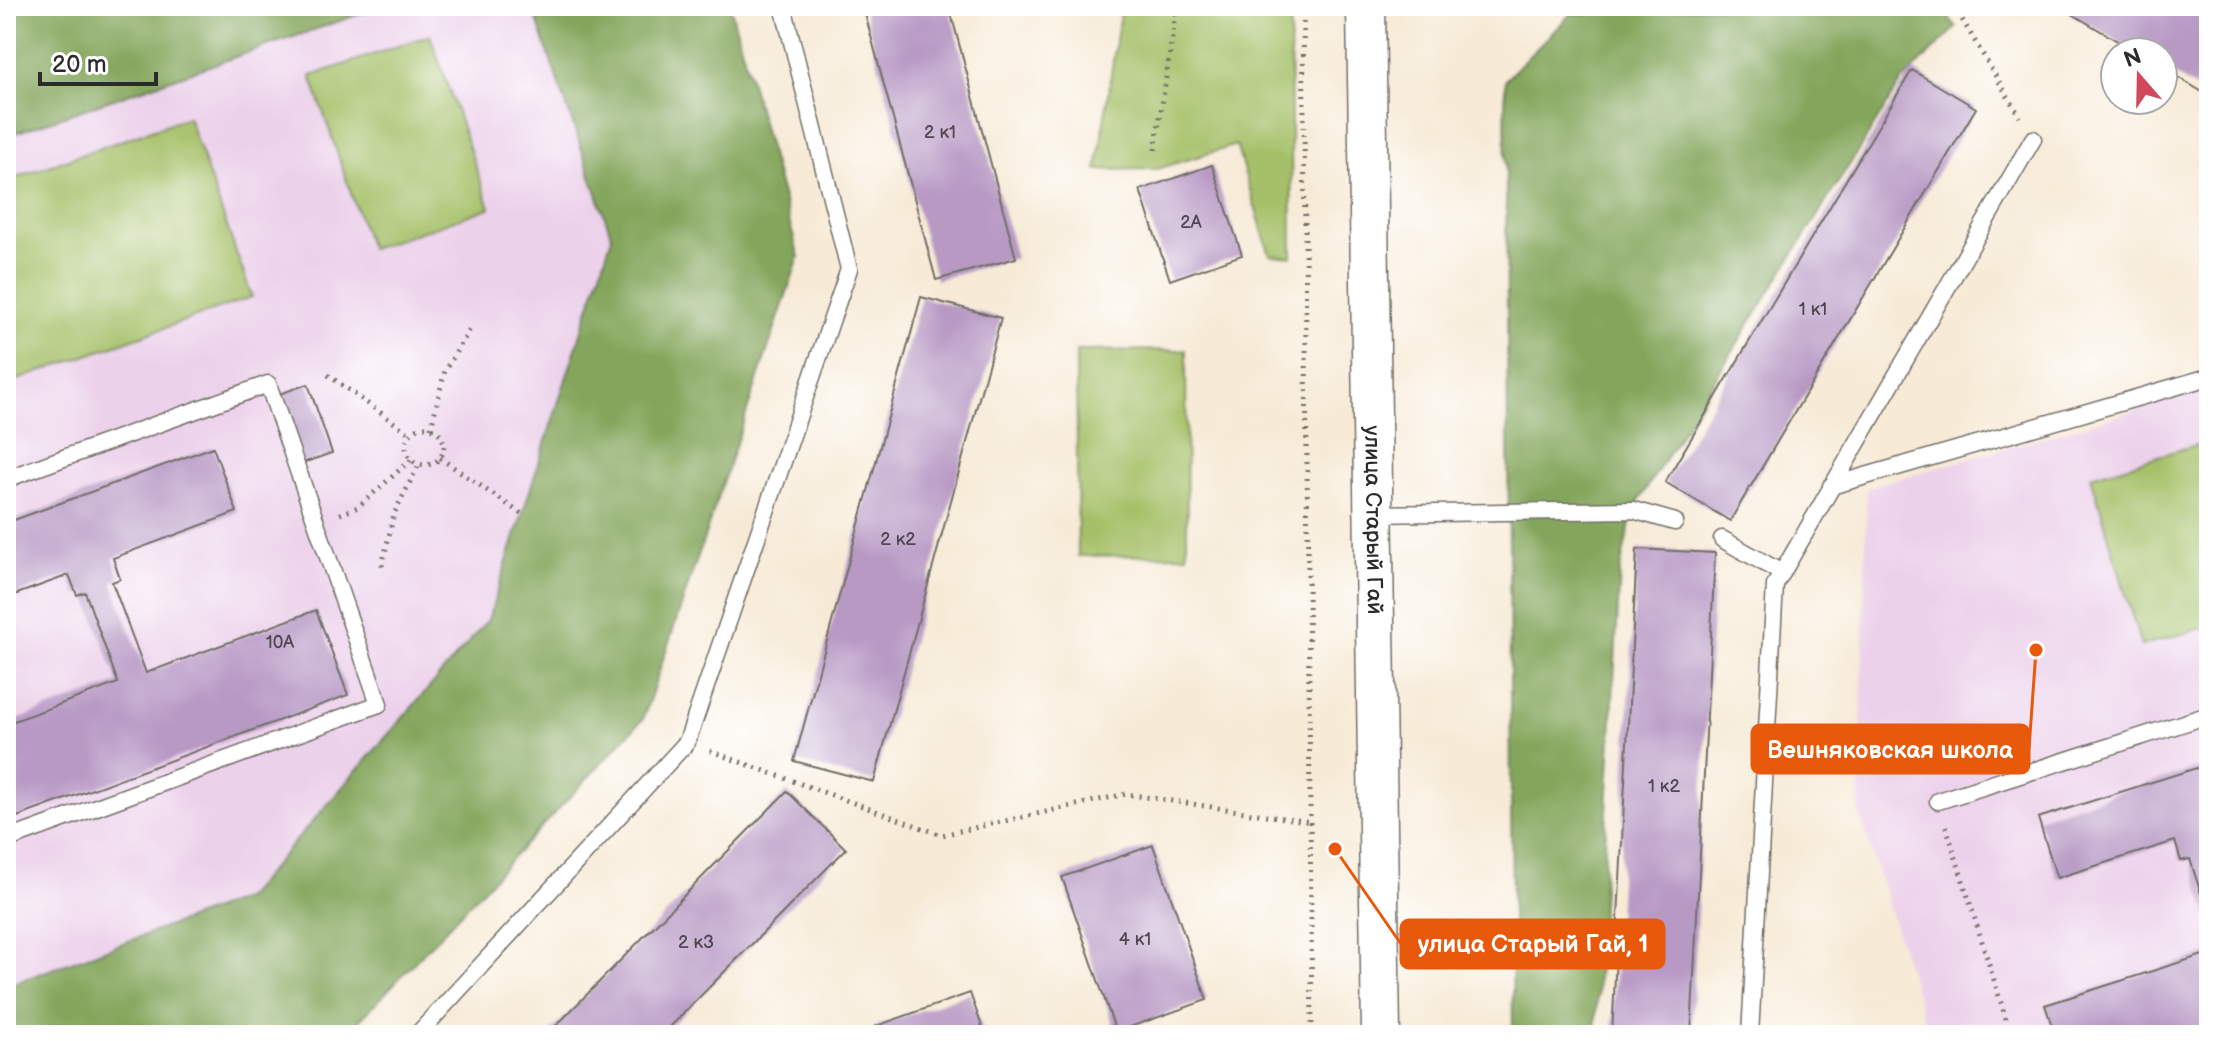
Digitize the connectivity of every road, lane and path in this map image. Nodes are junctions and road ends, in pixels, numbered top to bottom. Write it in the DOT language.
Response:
graph roads {
  1 [pos="783,6"];
  2 [pos="1177,6"];
  3 [pos="1303,6"];
  4 [pos="1366,6"];
  5 [pos="1954,6"];
  6 [pos="2033,139"];
  7 [pos="1155,150"];
  8 [pos="471,328"];
  9 [pos="328,375"];
  10 [pos="2209,377"];
  11 [pos="431,428"];
  12 [pos="410,434"];
  13 [pos="440,458"];
  14 [pos="412,459"];
  15 [pos="419,464"];
  16 [pos="6,479"];
  17 [pos="1831,486"];
  18 [pos="1373,514"];
  19 [pos="523,515"];
  20 [pos="316,522"];
  21 [pos="1675,522"];
  22 [pos="1722,539"];
  23 [pos="382,566"];
  24 [pos="1782,573"];
  25 [pos="2209,715"];
  26 [pos="687,742"];
  27 [pos="1938,801"];
  28 [pos="1311,822"];
  29 [pos="6,840"];
  30 [pos="417,1035"];
  31 [pos="1312,1035"];
  32 [pos="1381,1035"];
  33 [pos="1750,1035"];
  34 [pos="2011,1035"];
  1 -- 26 [label="lane"];
  2 -- 7 [label="path"];
  3 -- 28 [label="path"];
  4 -- 18 [label="street, улица Старый Гай"];
  5 -- 6 [label="path"];
  6 -- 17 [label="lane"];
  8 -- 11 [label="path"];
  9 -- 12 [label="path"];
  10 -- 17 [label="lane"];
  11 -- 12 [label="path"];
  11 -- 13 [label="path"];
  12 -- 14 [label="path"];
  13 -- 15 [label="path"];
  13 -- 19 [label="path"];
  14 -- 15 [label="path"];
  14 -- 20 [label="path"];
  15 -- 23 [label="path"];
  16 -- 20 [label="lane"];
  17 -- 24 [label="lane"];
  18 -- 21 [label="lane"];
  18 -- 32 [label="street, улица Старый Гай"];
  20 -- 29 [label="lane"];
  22 -- 24 [label="lane"];
  24 -- 33 [label="lane"];
  25 -- 27 [label="lane"];
  26 -- 28 [label="path"];
  26 -- 30 [label="lane"];
  27 -- 34 [label="path"];
  28 -- 31 [label="path"];
}
